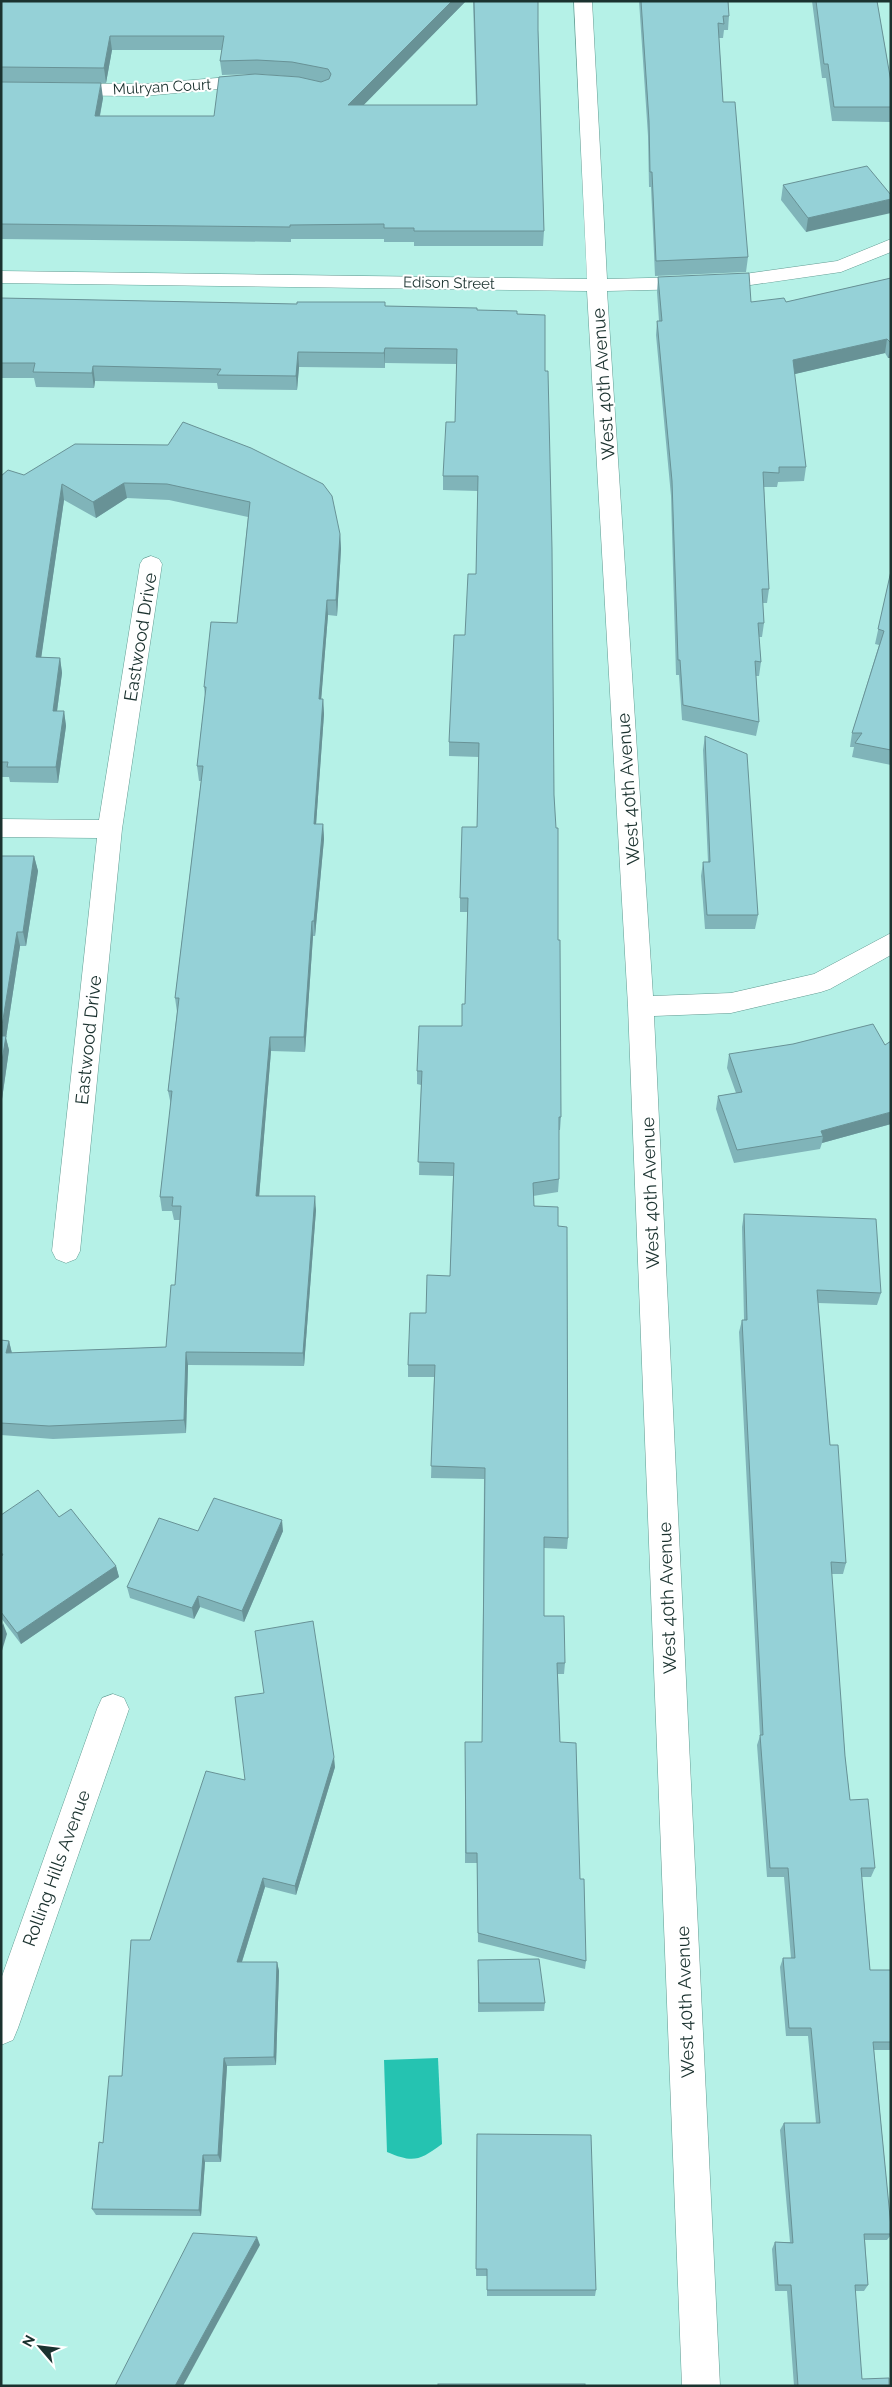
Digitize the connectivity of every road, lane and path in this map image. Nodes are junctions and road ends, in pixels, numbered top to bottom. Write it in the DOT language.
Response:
graph roads {
  1 [pos="583,1"];
  2 [pos="271,82"];
  3 [pos="1,89"];
  4 [pos="891,245"];
  5 [pos="1,277"];
  6 [pos="597,285"];
  7 [pos="151,564"];
  8 [pos="1,828"];
  9 [pos="110,829"];
  10 [pos="891,942"];
  11 [pos="642,1006"];
  12 [pos="66,1251"];
  13 [pos="113,1709"];
  14 [pos="1,2028"];
  15 [pos="701,2386"];
  1 -- 6 [label="street, West 40th Avenue"];
  2 -- 3 [label="street, Mulryan Court"];
  4 -- 6 [label="street, Edison Street"];
  5 -- 6 [label="street, Edison Street"];
  6 -- 11 [label="street, West 40th Avenue"];
  7 -- 9 [label="street, Eastwood Drive"];
  8 -- 9 [label="street"];
  9 -- 12 [label="street, Eastwood Drive"];
  10 -- 11 [label="street"];
  11 -- 15 [label="street, West 40th Avenue"];
  13 -- 14 [label="street, Rolling Hills Avenue"];
}
